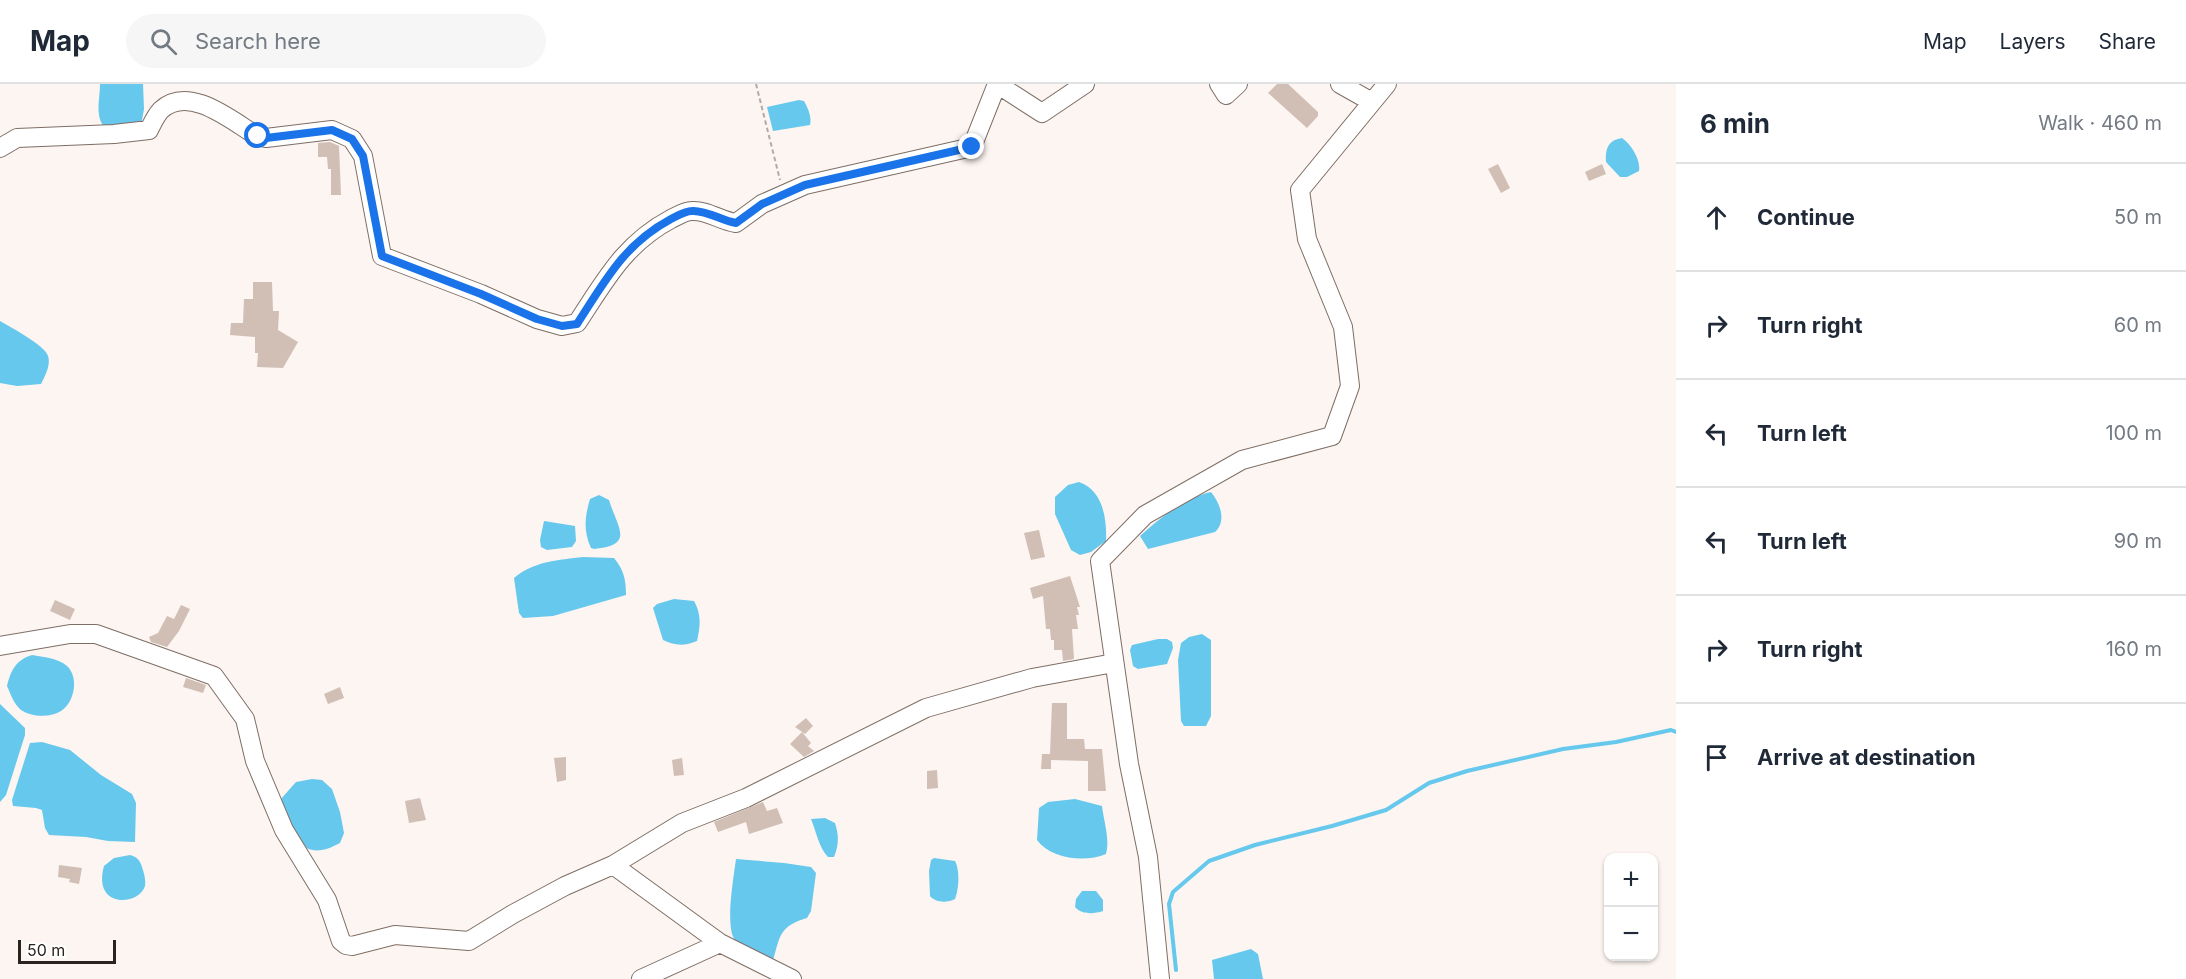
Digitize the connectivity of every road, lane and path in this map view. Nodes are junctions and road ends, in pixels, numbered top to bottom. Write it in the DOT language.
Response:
graph roads {
  1 [pos="756,84"];
  2 [pos="997,84"];
  3 [pos="1085,84"];
  4 [pos="1218,84"];
  5 [pos="1238,84"];
  6 [pos="1340,84"];
  7 [pos="1387,84"];
  8 [pos="1372,102"];
  9 [pos="0,148"];
  10 [pos="783,195"];
  11 [pos="0,646"];
  12 [pos="1114,663"];
  13 [pos="613,865"];
  14 [pos="720,943"];
  15 [pos="641,979"];
  16 [pos="792,979"];
  17 [pos="1160,979"];
  1 -- 10 [label="path"];
  2 -- 3 [label="street"];
  2 -- 10 [label="street"];
  4 -- 5 [label="street"];
  6 -- 8 [label="street"];
  7 -- 8 [label="street"];
  8 -- 12 [label="street"];
  9 -- 10 [label="street"];
  11 -- 13 [label="street"];
  12 -- 13 [label="street"];
  12 -- 17 [label="street"];
  13 -- 14 [label="street"];
  14 -- 15 [label="street"];
  14 -- 16 [label="street"];
}
